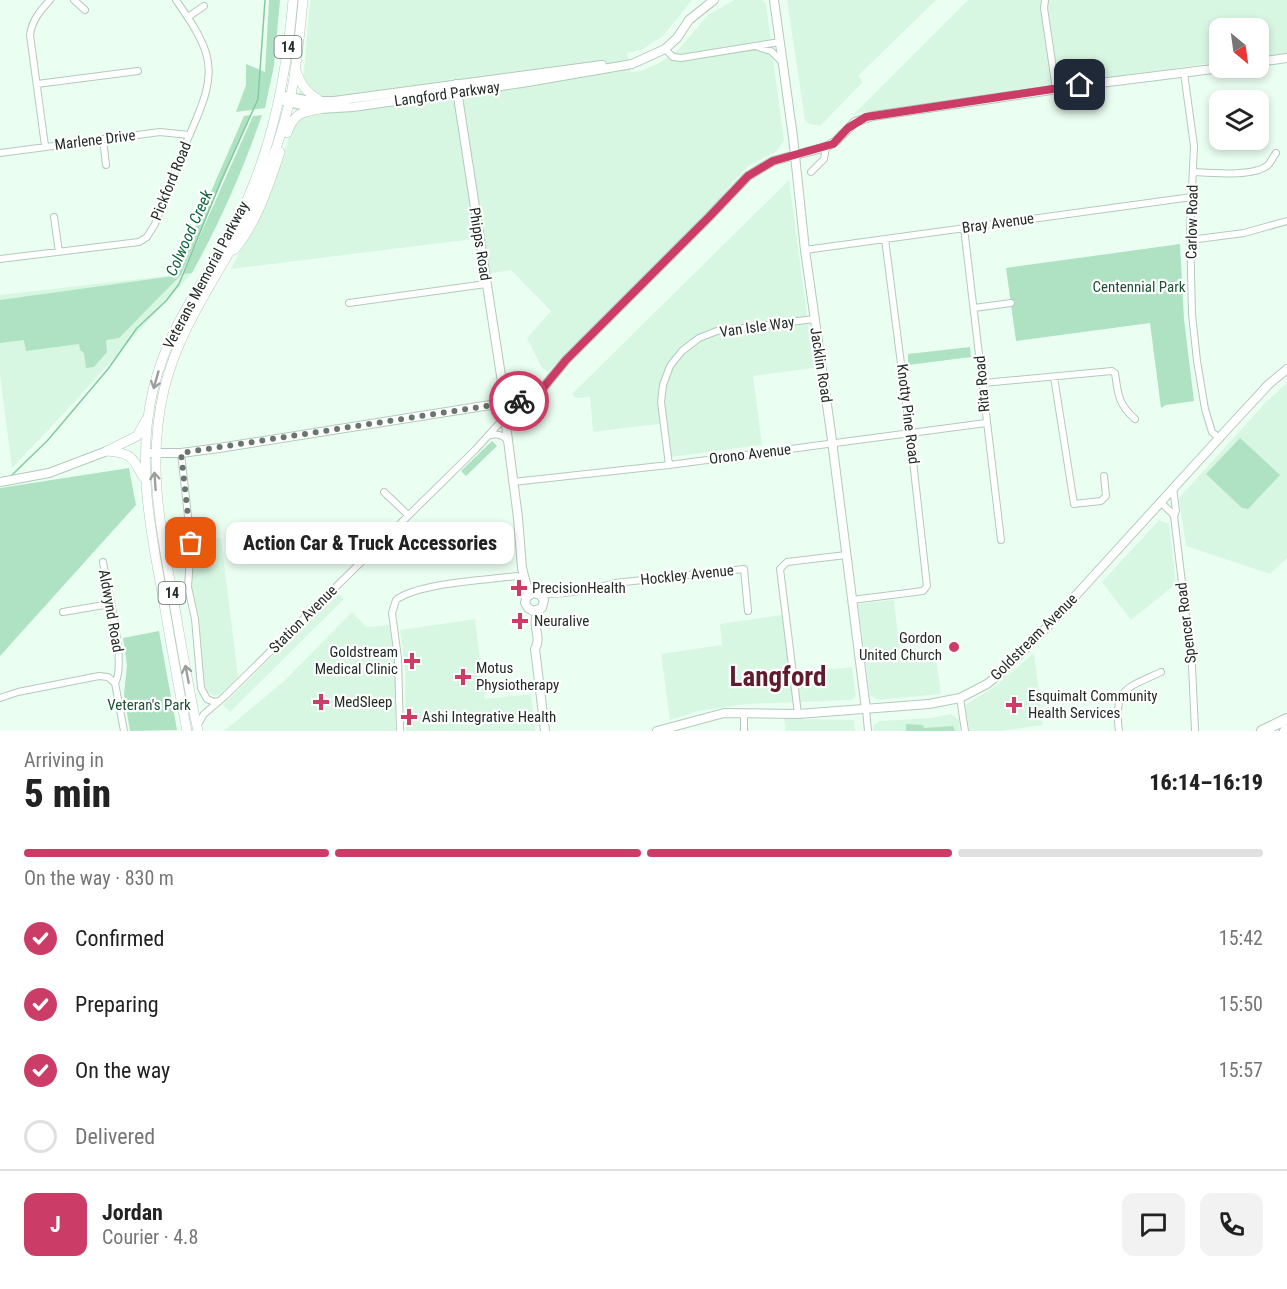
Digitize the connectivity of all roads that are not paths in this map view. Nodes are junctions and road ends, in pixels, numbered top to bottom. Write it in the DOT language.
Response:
graph roads {
  1 [pos="50,0"];
  2 [pos="74,0"];
  3 [pos="176,0"];
  4 [pos="292,0"];
  5 [pos="303,0"];
  6 [pos="714,0"];
  7 [pos="774,0"];
  8 [pos="1045,0"];
  9 [pos="204,6"];
  10 [pos="85,10"];
  11 [pos="188,17"];
  12 [pos="780,42"];
  13 [pos="758,47"];
  14 [pos="665,49"];
  15 [pos="1287,58"];
  16 [pos="1269,60"];
  17 [pos="783,63"];
  18 [pos="296,68"];
  19 [pos="1209,70"];
  20 [pos="138,71"];
  21 [pos="1184,73"];
  22 [pos="37,84"];
  23 [pos="456,89"];
  24 [pos="1056,89"];
  25 [pos="280,98"];
  26 [pos="290,100"];
  27 [pos="320,105"];
  28 [pos="189,135"];
  29 [pos="103,139"];
  30 [pos="45,146"];
  31 [pos="826,147"];
  32 [pos="0,153"];
  33 [pos="1276,153"];
  34 [pos="794,155"];
  35 [pos="106,165"];
  36 [pos="812,172"];
  37 [pos="1193,172"];
  38 [pos="1192,197"];
  39 [pos="54,217"];
  40 [pos="1287,221"];
  41 [pos="963,228"];
  42 [pos="885,239"];
  43 [pos="1190,240"];
  44 [pos="805,250"];
  45 [pos="59,252"];
  46 [pos="0,260"];
  47 [pos="221,266"];
  48 [pos="486,284"];
  49 [pos="349,303"];
  50 [pos="1011,303"];
  51 [pos="974,308"];
  52 [pos="814,319"];
  53 [pos="1287,369"];
  54 [pos="1054,377"];
  55 [pos="983,383"];
  56 [pos="528,399"];
  57 [pos="504,403"];
  58 [pos="148,412"];
  59 [pos="505,417"];
  60 [pos="1135,419"];
  61 [pos="986,423"];
  62 [pos="506,429"];
  63 [pos="910,434"];
  64 [pos="488,436"];
  65 [pos="1218,438"];
  66 [pos="507,440"];
  67 [pos="832,444"];
  68 [pos="107,451"];
  69 [pos="150,453"];
  70 [pos="181,453"];
  71 [pos="669,465"];
  72 [pos="1104,476"];
  73 [pos="144,480"];
  74 [pos="0,482"];
  75 [pos="513,482"];
  76 [pos="1173,489"];
  77 [pos="384,492"];
  78 [pos="1160,502"];
  79 [pos="408,515"];
  80 [pos="1174,516"];
  81 [pos="1001,540"];
  82 [pos="846,555"];
  83 [pos="103,562"];
  84 [pos="522,572"];
  85 [pos="538,594"];
  86 [pos="555,595"];
  87 [pos="528,597"];
  88 [pos="852,600"];
  89 [pos="110,604"];
  90 [pos="527,607"];
  91 [pos="542,607"];
  92 [pos="748,611"];
  93 [pos="63,612"];
  94 [pos="535,649"];
  95 [pos="175,664"];
  96 [pos="1161,672"];
  97 [pos="115,683"];
  98 [pos="0,698"];
  99 [pos="960,698"];
  100 [pos="220,701"];
  101 [pos="866,709"];
  102 [pos="744,713"];
  103 [pos="798,714"];
  104 [pos="1287,719"];
  105 [pos="197,728"];
  106 [pos="1195,730"];
  107 [pos="123,731"];
  108 [pos="182,731"];
  109 [pos="187,731"];
  110 [pos="400,731"];
  111 [pos="545,731"];
  112 [pos="657,731"];
  113 [pos="744,731"];
  114 [pos="868,731"];
  115 [pos="965,731"];
  116 [pos="1119,731"];
  117 [pos="1262,731"];
  1 -- 22 [label="street"];
  2 -- 10 [label="street"];
  3 -- 11 [label="street, Pickford Road"];
  4 -- 25 [label="main road, Veterans Memorial Parkway / 14"];
  5 -- 18 [label="main road, Veterans Memorial Parkway / 14"];
  6 -- 14 [label="street, Langford Parkway"];
  7 -- 12 [label="street, Jacklin Road"];
  8 -- 24 [label="street"];
  9 -- 11 [label="street"];
  11 -- 28 [label="street, Pickford Road"];
  12 -- 13 [label="street"];
  12 -- 17 [label="street, Jacklin Road"];
  13 -- 14 [label="street"];
  13 -- 17 [label="street"];
  14 -- 23 [label="street, Langford Parkway"];
  15 -- 16 [label="street"];
  17 -- 34 [label="street, Jacklin Road"];
  18 -- 26 [label="main road, Veterans Memorial Parkway / 14"];
  18 -- 27 [label="main road"];
  19 -- 21 [label="street"];
  20 -- 22 [label="street"];
  21 -- 24 [label="street"];
  21 -- 37 [label="street, Carlow Road"];
  22 -- 30 [label="street"];
  23 -- 27 [label="street, Langford Parkway"];
  23 -- 48 [label="street, Phipps Road"];
  24 -- 31 [label="street"];
  25 -- 26 [label="street, Langford Parkway"];
  25 -- 58 [label="main road, Veterans Memorial Parkway / 14, one-way"];
  26 -- 27 [label="street, Langford Parkway"];
  26 -- 47 [label="main road, Veterans Memorial Parkway / 14"];
  27 -- 47 [label="main road"];
  28 -- 29 [label="street, Marlene Drive"];
  28 -- 45 [label="street, Pickford Road"];
  29 -- 30 [label="street, Marlene Drive"];
  29 -- 35 [label="street"];
  30 -- 32 [label="street, Marlene Drive"];
  31 -- 34 [label="street"];
  31 -- 36 [label="street"];
  33 -- 37 [label="street"];
  34 -- 44 [label="street, Jacklin Road"];
  34 -- 56 [label="street"];
  37 -- 38 [label="street, Carlow Road"];
  38 -- 41 [label="street, Bray Avenue"];
  38 -- 43 [label="street, Carlow Road"];
  39 -- 45 [label="street"];
  40 -- 43 [label="street"];
  41 -- 42 [label="street, Bray Avenue"];
  41 -- 51 [label="street, Rita Road"];
  42 -- 44 [label="street, Bray Avenue"];
  42 -- 63 [label="street, Knotty Pine Road"];
  43 -- 65 [label="street, Carlow Road"];
  44 -- 52 [label="street, Jacklin Road"];
  45 -- 46 [label="street, Pickford Road"];
  47 -- 69 [label="main road, Veterans Memorial Parkway / 14"];
  48 -- 49 [label="street"];
  48 -- 57 [label="street, Phipps Road"];
  50 -- 51 [label="street"];
  51 -- 55 [label="street, Rita Road"];
  52 -- 67 [label="street, Jacklin Road"];
  52 -- 71 [label="street, Van Isle Way"];
  53 -- 65 [label="street, Goldstream Avenue"];
  54 -- 55 [label="street"];
  54 -- 60 [label="street"];
  54 -- 72 [label="street"];
  55 -- 61 [label="street, Rita Road"];
  56 -- 57 [label="street"];
  56 -- 62 [label="street"];
  57 -- 59 [label="street, Phipps Road"];
  57 -- 70 [label="street"];
  58 -- 68 [label="main road"];
  58 -- 69 [label="main road, Veterans Memorial Parkway / 14"];
  59 -- 62 [label="street, Phipps Road"];
  59 -- 64 [label="street, Station Avenue"];
  61 -- 63 [label="street, Orono Avenue"];
  61 -- 81 [label="street, Rita Road"];
  62 -- 66 [label="street, Phipps Road"];
  63 -- 67 [label="street, Orono Avenue"];
  63 -- 88 [label="street, Knotty Pine Road"];
  64 -- 66 [label="street"];
  64 -- 79 [label="street, Station Avenue"];
  65 -- 76 [label="street, Goldstream Avenue"];
  66 -- 75 [label="street, Phipps Road"];
  67 -- 71 [label="street, Orono Avenue"];
  67 -- 82 [label="street, Jacklin Road"];
  68 -- 73 [label="main road"];
  68 -- 74 [label="street"];
  69 -- 70 [label="street"];
  69 -- 73 [label="main road, Veterans Memorial Parkway / 14"];
  105 -- 69 [label="main road, Veterans Memorial Parkway / 14, one-way"];
  70 -- 100 [label="street"];
  71 -- 75 [label="street, Orono Avenue"];
  73 -- 95 [label="main road, Veterans Memorial Parkway / 14"];
  75 -- 84 [label="street, Phipps Road"];
  76 -- 78 [label="street, Goldstream Avenue"];
  76 -- 80 [label="street, Spencer Road"];
  77 -- 79 [label="street"];
  78 -- 80 [label="street"];
  78 -- 99 [label="street, Goldstream Avenue"];
  79 -- 100 [label="street, Station Avenue"];
  80 -- 106 [label="street, Spencer Road"];
  82 -- 88 [label="street, Jacklin Road"];
  82 -- 103 [label="street"];
  83 -- 89 [label="street, Aldwynd Road"];
  84 -- 85 [label="street"];
  84 -- 87 [label="street"];
  84 -- 110 [label="street"];
  85 -- 86 [label="street, Hockley Avenue"];
  85 -- 87 [label="street"];
  85 -- 91 [label="street"];
  86 -- 91 [label="street"];
  86 -- 92 [label="street, Hockley Avenue"];
  87 -- 90 [label="street"];
  88 -- 101 [label="street, Jacklin Road"];
  89 -- 93 [label="street"];
  89 -- 97 [label="street, Aldwynd Road"];
  90 -- 91 [label="street"];
  90 -- 94 [label="street"];
  91 -- 94 [label="street"];
  94 -- 111 [label="street"];
  95 -- 108 [label="main road"];
  95 -- 109 [label="main road, Veterans Memorial Parkway / 14"];
  96 -- 116 [label="street"];
  97 -- 98 [label="street"];
  97 -- 107 [label="street, Aldwynd Road"];
  99 -- 101 [label="street, Goldstream Avenue"];
  99 -- 115 [label="street"];
  100 -- 105 [label="street, Station Avenue"];
  101 -- 103 [label="street, Goldstream Avenue"];
  101 -- 114 [label="street, Jacklin Road"];
  102 -- 103 [label="street, Goldstream Avenue"];
  102 -- 112 [label="street, Goldstream Avenue"];
  102 -- 113 [label="street"];
  104 -- 117 [label="highway"];
}
